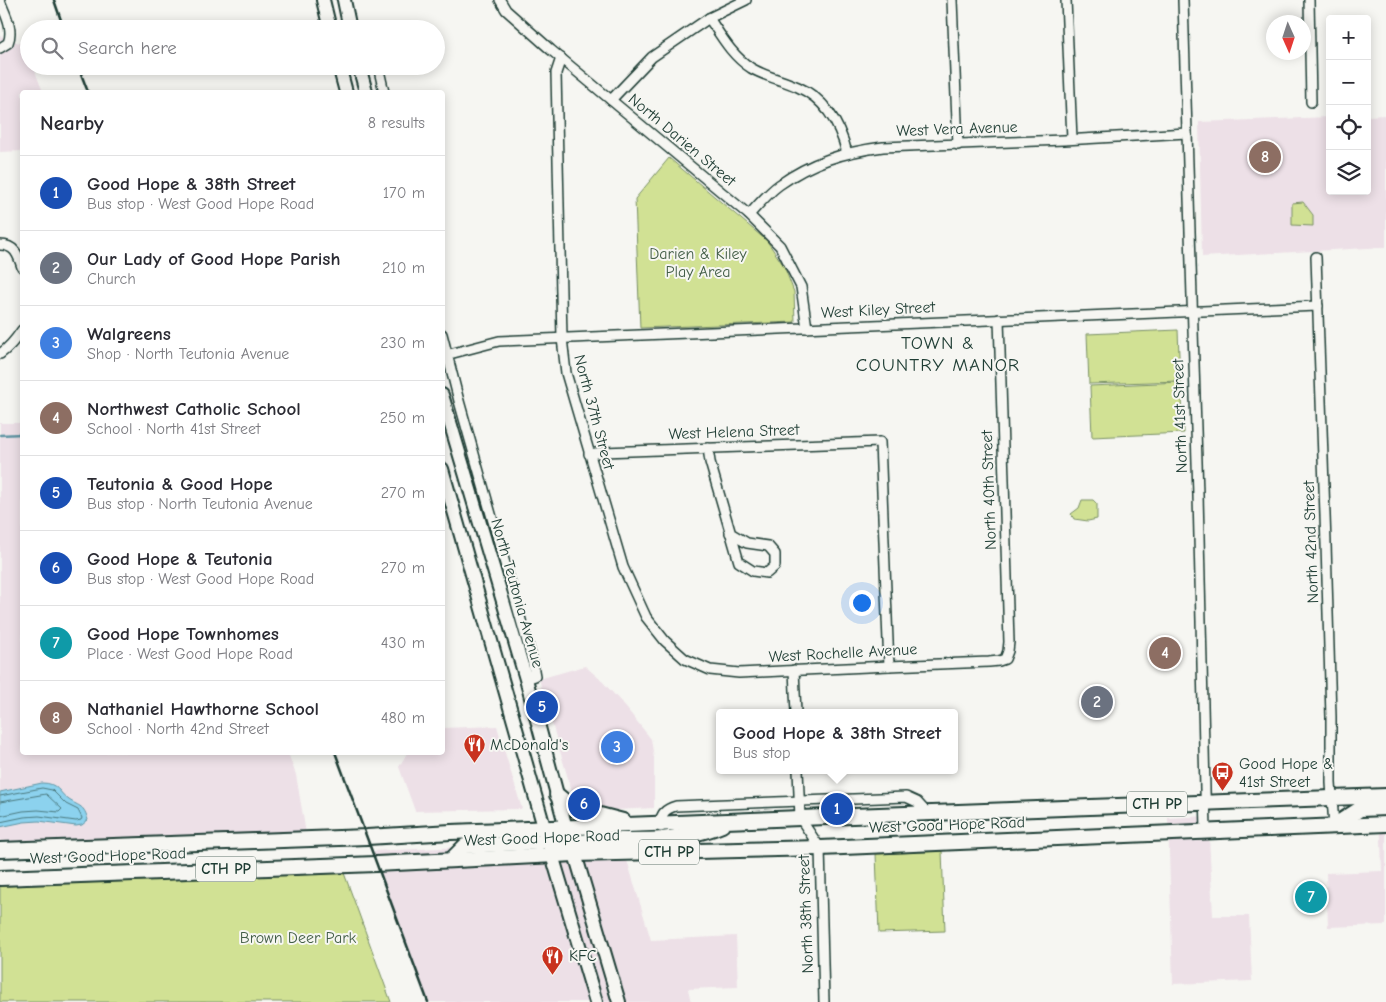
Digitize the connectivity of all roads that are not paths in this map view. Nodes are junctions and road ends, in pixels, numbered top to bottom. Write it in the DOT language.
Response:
graph roads {
  1 [pos="323,0"];
  2 [pos="344,0"];
  3 [pos="500,0"];
  4 [pos="746,0"];
  5 [pos="952,0"];
  6 [pos="1066,0"];
  7 [pos="1183,0"];
  8 [pos="1309,0"];
  9 [pos="0,1"];
  10 [pos="709,18"];
  11 [pos="328,20"];
  12 [pos="348,20"];
  13 [pos="4,46"];
  14 [pos="561,58"];
  15 [pos="341,75"];
  16 [pos="361,75"];
  17 [pos="380,75"];
  18 [pos="345,90"];
  19 [pos="365,90"];
  20 [pos="384,90"];
  21 [pos="610,100"];
  22 [pos="1311,102"];
  23 [pos="1186,133"];
  24 [pos="1072,140"];
  25 [pos="958,145"];
  26 [pos="847,152"];
  27 [pos="749,215"];
  28 [pos="0,245"];
  29 [pos="1316,257"];
  30 [pos="20,260"];
  31 [pos="1318,306"];
  32 [pos="1192,311"];
  33 [pos="999,319"];
  34 [pos="807,328"];
  35 [pos="20,333"];
  36 [pos="562,338"];
  37 [pos="0,354"];
  38 [pos="445,356"];
  39 [pos="445,405"];
  40 [pos="708,448"];
  41 [pos="588,454"];
  42 [pos="445,479"];
  43 [pos="730,533"];
  44 [pos="685,658"];
  45 [pos="1004,659"];
  46 [pos="889,666"];
  47 [pos="794,670"];
  48 [pos="530,678"];
  49 [pos="796,709"];
  50 [pos="798,774"];
  51 [pos="557,795"];
  52 [pos="1386,796"];
  53 [pos="1333,798"];
  54 [pos="799,800"];
  55 [pos="1206,802"];
  56 [pos="1386,808"];
  57 [pos="927,813"];
  58 [pos="662,818"];
  59 [pos="800,818"];
  60 [pos="734,821"];
  61 [pos="1386,824"];
  62 [pos="638,825"];
  63 [pos="1334,826"];
  64 [pos="566,828"];
  65 [pos="1206,831"];
  66 [pos="546,834"];
  67 [pos="664,845"];
  68 [pos="820,848"];
  69 [pos="573,849"];
  70 [pos="0,850"];
  71 [pos="552,855"];
  72 [pos="452,859"];
  73 [pos="0,878"];
  74 [pos="596,1002"];
  75 [pos="619,1002"];
  76 [pos="824,1002"];
  1 -- 11 [label="main road"];
  2 -- 12 [label="main road"];
  3 -- 14 [label="street, North Darien Street"];
  4 -- 10 [label="street"];
  5 -- 25 [label="street"];
  6 -- 24 [label="street"];
  7 -- 23 [label="street, North 41st Street"];
  8 -- 22 [label="street"];
  9 -- 13 [label="street"];
  10 -- 21 [label="street"];
  10 -- 26 [label="street"];
  14 -- 21 [label="street, North Darien Street"];
  14 -- 36 [label="street, North 37th Street"];
  15 -- 18 [label="main road"];
  16 -- 19 [label="main road"];
  17 -- 20 [label="street"];
  21 -- 27 [label="street, North Darien Street"];
  23 -- 24 [label="street, West Vera Avenue"];
  23 -- 32 [label="street, North 41st Street"];
  24 -- 25 [label="street, West Vera Avenue"];
  25 -- 26 [label="street, West Vera Avenue"];
  26 -- 27 [label="street, West Vera Avenue"];
  27 -- 34 [label="street, North Darien Street"];
  28 -- 30 [label="street"];
  29 -- 31 [label="street, North 42nd Street"];
  31 -- 32 [label="street, West Kiley Street"];
  31 -- 53 [label="street, North 42nd Street"];
  32 -- 33 [label="street, West Kiley Street"];
  32 -- 55 [label="street, North 41st Street"];
  33 -- 34 [label="street, West Kiley Street"];
  33 -- 45 [label="street, North 40th Street"];
  34 -- 36 [label="street, West Kiley Street"];
  35 -- 37 [label="street"];
  36 -- 38 [label="street, West Kiley Street"];
  36 -- 41 [label="street, North 37th Street"];
  38 -- 48 [label="street, North Teutonia Avenue"];
  39 -- 48 [label="main road, North Teutonia Avenue"];
  40 -- 41 [label="street, West Helena Street"];
  40 -- 43 [label="street"];
  40 -- 46 [label="street, West Helena Street"];
  41 -- 44 [label="street, North 37th Street"];
  42 -- 66 [label="main road"];
  43 -- 43 [label="street"];
  44 -- 47 [label="street, West Rochelle Avenue"];
  45 -- 46 [label="street, West Rochelle Avenue"];
  46 -- 47 [label="street, West Rochelle Avenue"];
  47 -- 49 [label="street"];
  48 -- 51 [label="main road, North Teutonia Avenue"];
  50 -- 54 [label="street"];
  51 -- 62 [label="main road"];
  51 -- 64 [label="main road, North Teutonia Avenue"];
  52 -- 53 [label="main road, West Good Hope Road / CTH PP"];
  53 -- 55 [label="main road, West Good Hope Road / CTH PP"];
  53 -- 63 [label="street, North 42nd Street"];
  54 -- 57 [label="street, West Good Hope Road"];
  54 -- 58 [label="street, West Good Hope Road"];
  54 -- 59 [label="street"];
  55 -- 57 [label="main road, West Good Hope Road / CTH PP"];
  55 -- 65 [label="street, North 41st Street"];
  56 -- 63 [label="main road"];
  57 -- 59 [label="main road, West Good Hope Road / CTH PP"];
  58 -- 60 [label="main road, West Good Hope Road / CTH PP"];
  58 -- 62 [label="main road, West Good Hope Road / CTH PP"];
  58 -- 67 [label="street"];
  59 -- 60 [label="main road, West Good Hope Road / CTH PP"];
  59 -- 68 [label="street, North 38th Street"];
  60 -- 67 [label="main road"];
  61 -- 63 [label="main road, West Good Hope Road / CTH PP"];
  62 -- 64 [label="main road, West Good Hope Road / CTH PP"];
  63 -- 65 [label="main road, West Good Hope Road / CTH PP"];
  64 -- 66 [label="main road"];
  64 -- 69 [label="main road, North Teutonia Avenue"];
  65 -- 68 [label="main road, West Good Hope Road / CTH PP"];
  66 -- 70 [label="main road, West Good Hope Road / CTH PP"];
  66 -- 71 [label="main road"];
  66 -- 72 [label="main road"];
  67 -- 68 [label="main road, West Good Hope Road / CTH PP"];
  67 -- 69 [label="main road"];
  68 -- 76 [label="street, North 38th Street"];
  69 -- 71 [label="main road"];
  69 -- 75 [label="main road, North Teutonia Avenue"];
  71 -- 72 [label="main road, West Good Hope Road / CTH PP"];
  71 -- 74 [label="main road"];
  72 -- 73 [label="main road, West Good Hope Road / CTH PP"];
}
